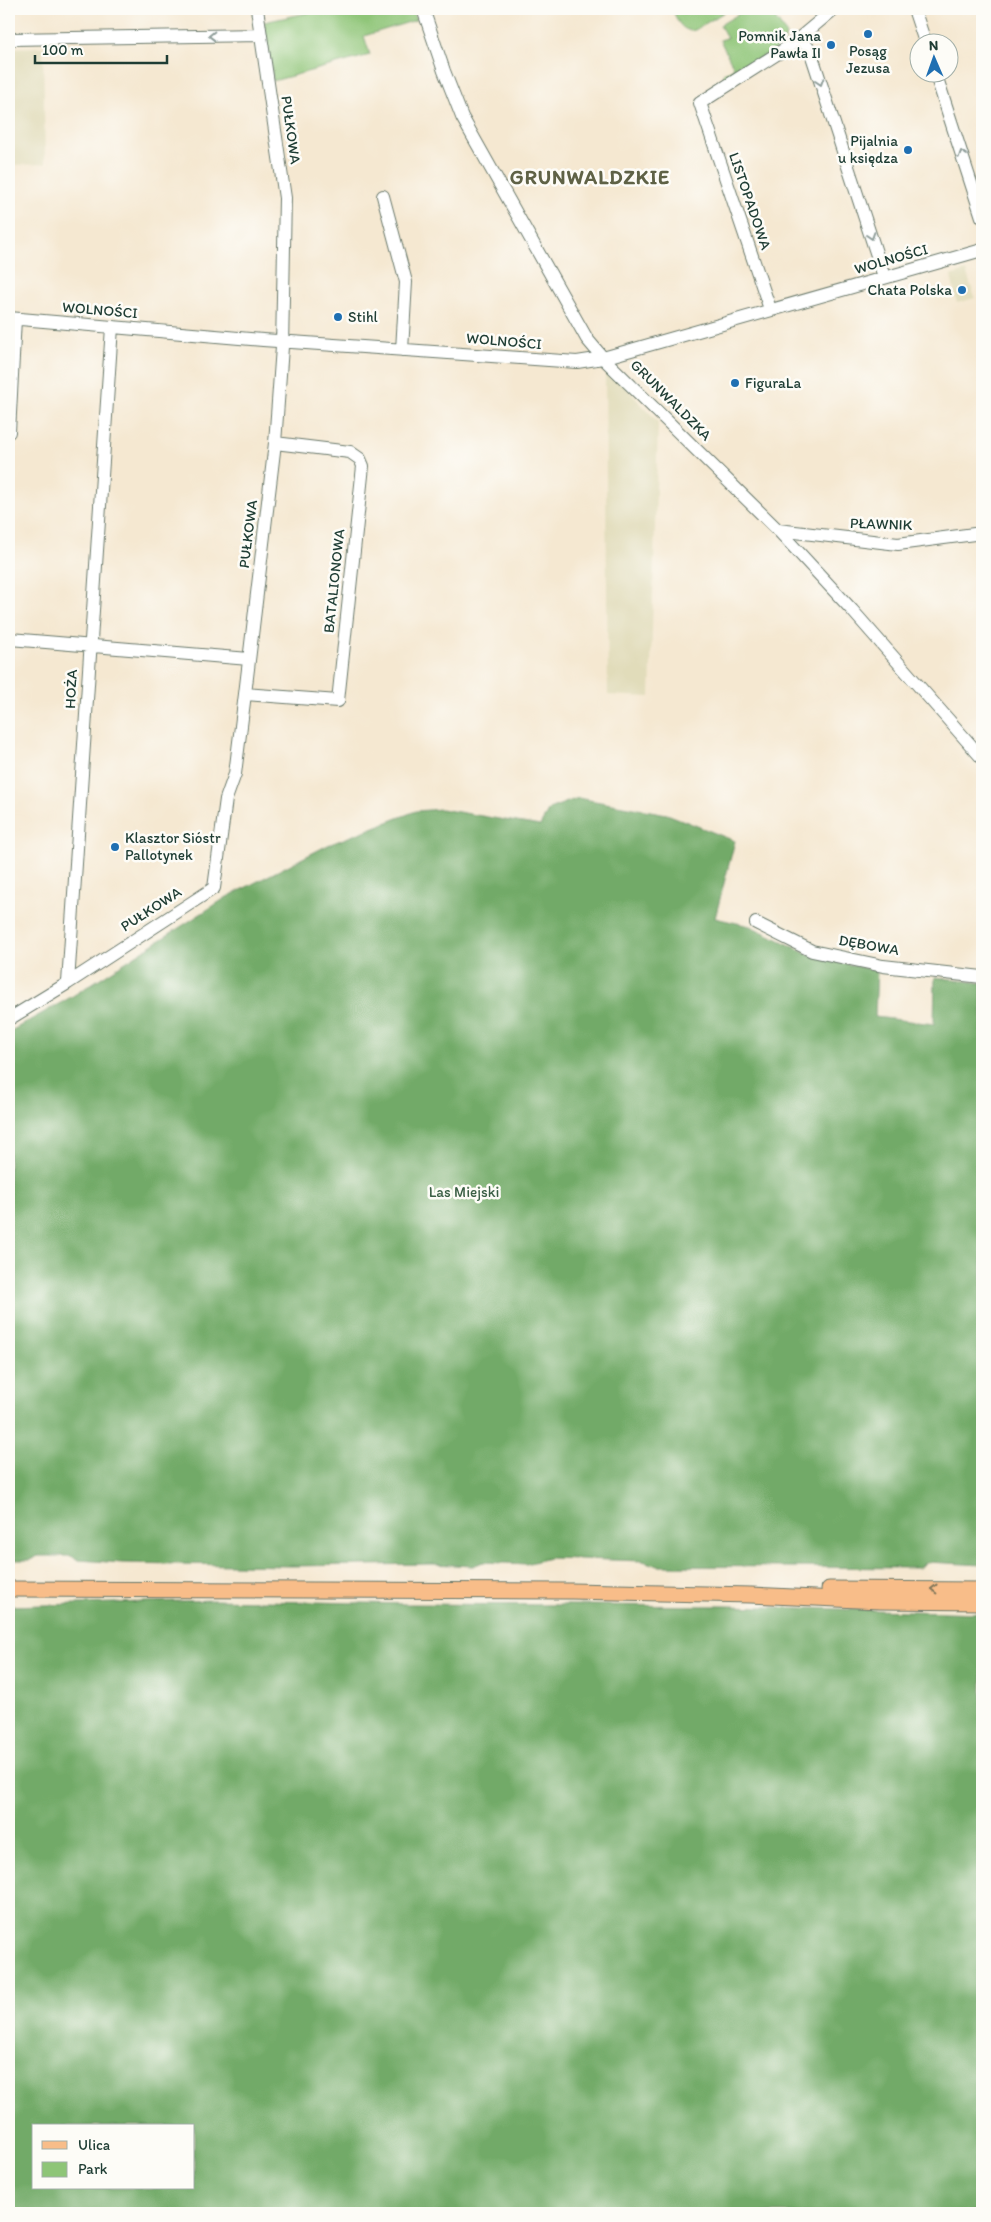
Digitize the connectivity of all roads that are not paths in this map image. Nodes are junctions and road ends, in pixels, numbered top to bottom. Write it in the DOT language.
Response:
graph roads {
  1 [pos="257,9"];
  2 [pos="423,9"];
  3 [pos="834,9"];
  4 [pos="914,9"];
  5 [pos="922,32"];
  6 [pos="261,35"];
  7 [pos="800,38"];
  8 [pos="9,40"];
  9 [pos="938,82"];
  10 [pos="383,196"];
  11 [pos="982,217"];
  12 [pos="982,252"];
  13 [pos="884,277"];
  14 [pos="770,310"];
  15 [pos="12,318"];
  16 [pos="112,327"];
  17 [pos="282,341"];
  18 [pos="402,350"];
  19 [pos="603,358"];
  20 [pos="9,432"];
  21 [pos="275,442"];
  22 [pos="778,530"];
  23 [pos="982,533"];
  24 [pos="10,639"];
  25 [pos="90,645"];
  26 [pos="249,659"];
  27 [pos="245,694"];
  28 [pos="982,758"];
  29 [pos="756,923"];
  30 [pos="982,977"];
  31 [pos="68,983"];
  32 [pos="9,1019"];
  33 [pos="9,1584"];
  34 [pos="38,1588"];
  35 [pos="9,1589"];
  36 [pos="982,1590"];
  37 [pos="710,1594"];
  38 [pos="982,1602"];
  1 -- 6 [label="street, PUŁKOWA"];
  2 -- 19 [label="street, GRUNWALDZKA"];
  3 -- 7 [label="street"];
  4 -- 5 [label="street"];
  6 -- 8 [label="street, one-way"];
  6 -- 17 [label="street, PUŁKOWA"];
  7 -- 13 [label="street, one-way"];
  7 -- 14 [label="street, LISTOPADOWA"];
  11 -- 9 [label="street, one-way"];
  10 -- 18 [label="street"];
  12 -- 13 [label="street, WOLNOŚCI"];
  13 -- 14 [label="street, WOLNOŚCI"];
  14 -- 19 [label="street, WOLNOŚCI"];
  15 -- 16 [label="street, WOLNOŚCI"];
  15 -- 20 [label="street"];
  16 -- 17 [label="street, WOLNOŚCI"];
  16 -- 25 [label="street, HOŻA"];
  17 -- 18 [label="street, WOLNOŚCI"];
  17 -- 21 [label="street, PUŁKOWA"];
  18 -- 19 [label="street, WOLNOŚCI"];
  19 -- 22 [label="street, GRUNWALDZKA"];
  21 -- 26 [label="street, PUŁKOWA"];
  21 -- 27 [label="street, BATALIONOWA"];
  22 -- 23 [label="street, PŁAWNIK"];
  22 -- 28 [label="street, GRUNWALDZKA"];
  24 -- 25 [label="street"];
  25 -- 26 [label="street"];
  25 -- 31 [label="street, HOŻA"];
  26 -- 27 [label="street, PUŁKOWA"];
  27 -- 31 [label="street, PUŁKOWA"];
  29 -- 30 [label="street, DĘBOWA"];
  31 -- 32 [label="street"];
  33 -- 34 [label="main road"];
  34 -- 35 [label="main road"];
  34 -- 37 [label="main road"];
  36 -- 37 [label="main road, one-way"];
  37 -- 38 [label="main road"];
}
